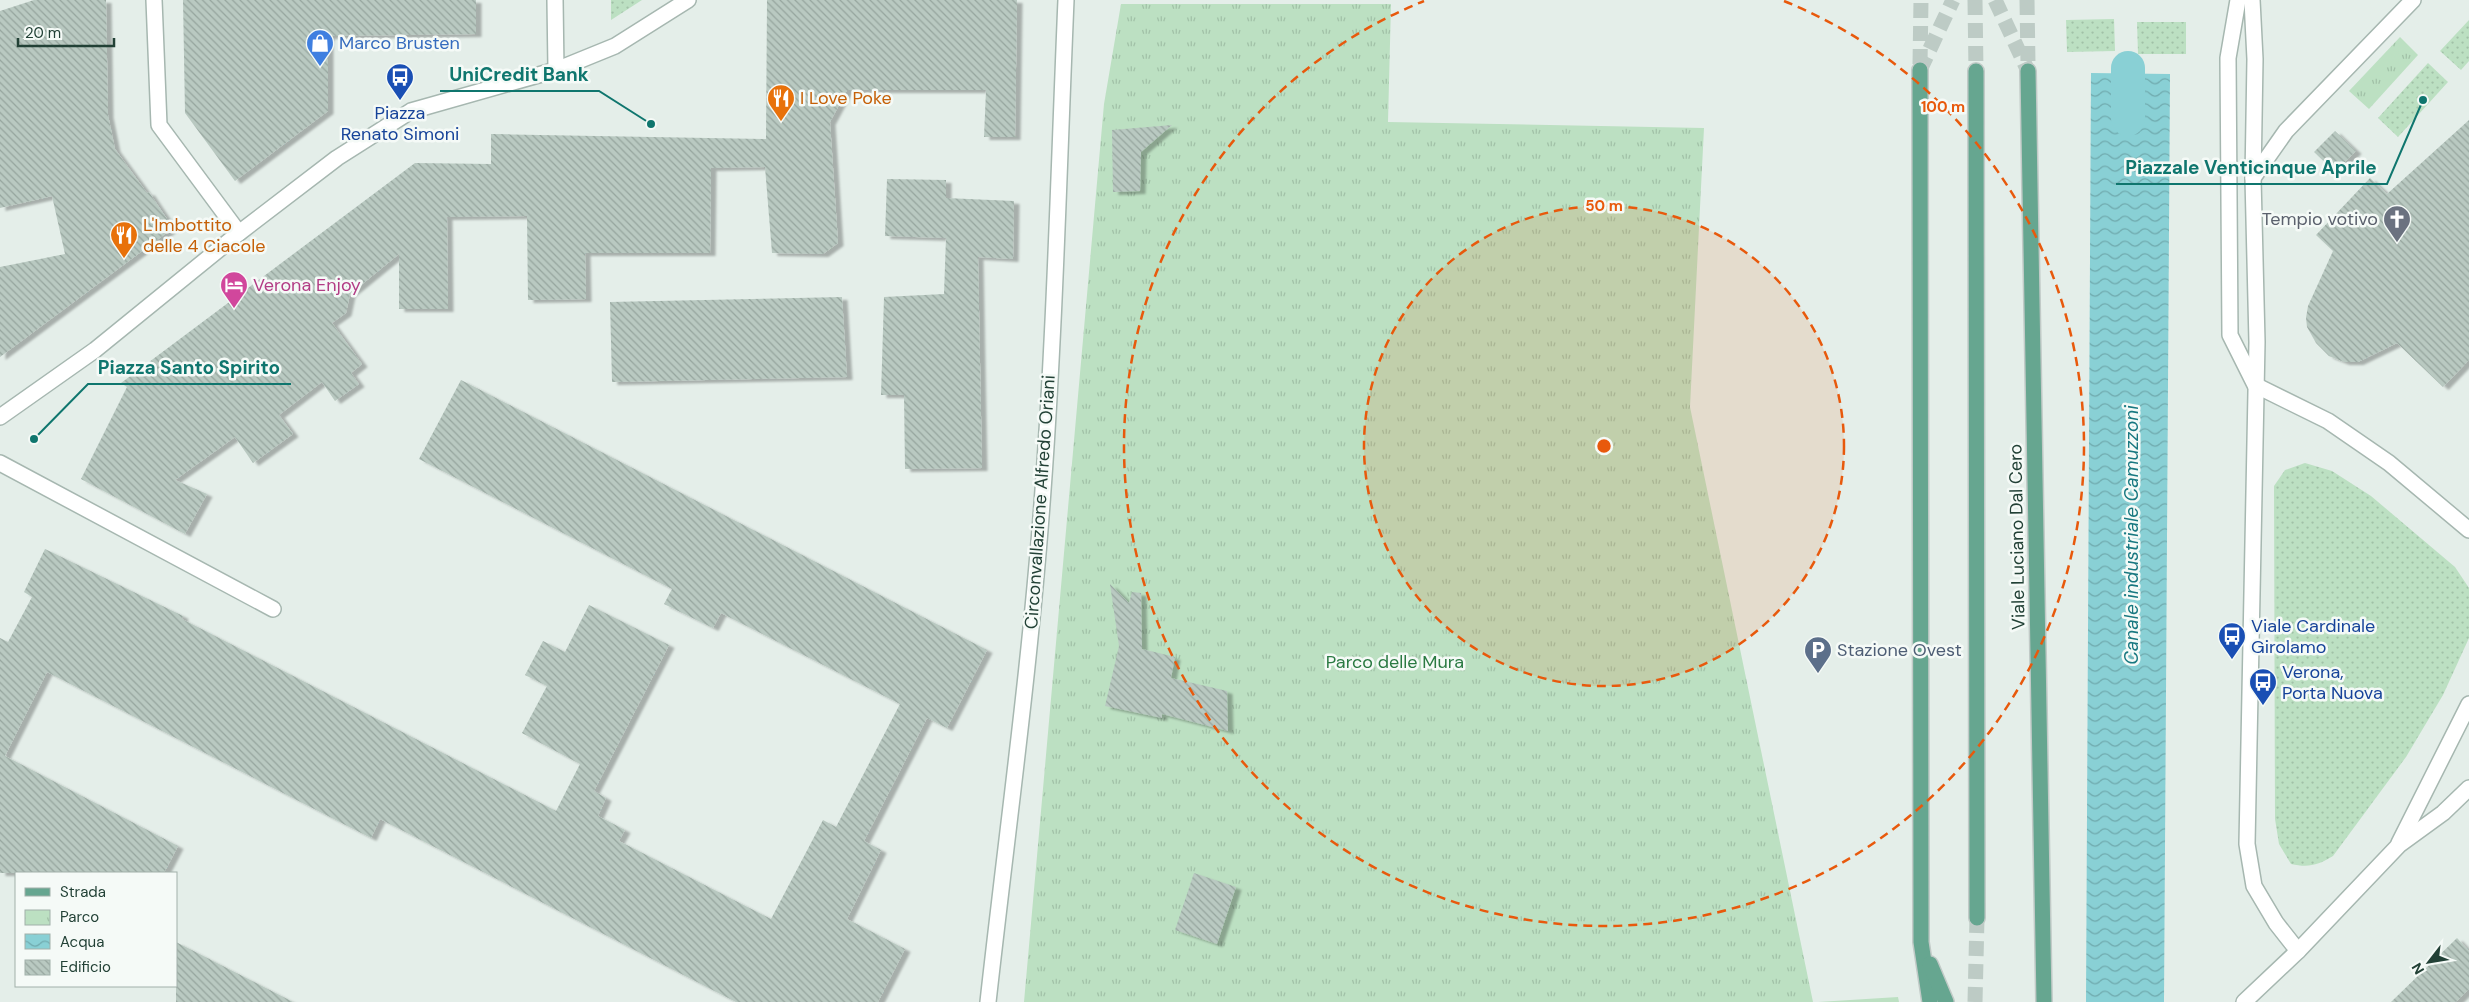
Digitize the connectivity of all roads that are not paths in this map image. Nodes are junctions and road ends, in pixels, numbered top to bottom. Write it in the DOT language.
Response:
graph roads {
  1 [pos="154,0"];
  2 [pos="555,0"];
  3 [pos="688,0"];
  4 [pos="1066,0"];
  5 [pos="2238,0"];
  6 [pos="2252,0"];
  7 [pos="2413,0"];
  8 [pos="556,70"];
  9 [pos="1920,70"];
  10 [pos="1976,70"];
  11 [pos="2028,71"];
  12 [pos="2253,178"];
  13 [pos="239,234"];
  14 [pos="2255,385"];
  15 [pos="0,417"];
  16 [pos="0,463"];
  17 [pos="2469,530"];
  18 [pos="274,609"];
  19 [pos="2469,704"];
  20 [pos="2469,788"];
  21 [pos="2399,844"];
  22 [pos="1977,918"];
  23 [pos="1921,942"];
  24 [pos="2298,951"];
  25 [pos="988,1002"];
  26 [pos="1930,1002"];
  27 [pos="1946,1002"];
  28 [pos="2044,1002"];
  29 [pos="2244,1002"];
  1 -- 13 [label="street"];
  2 -- 8 [label="street"];
  3 -- 8 [label="street"];
  4 -- 25 [label="street, Circonvallazione Alfredo Oriani"];
  5 -- 14 [label="street"];
  6 -- 12 [label="street"];
  7 -- 12 [label="street"];
  8 -- 13 [label="street"];
  9 -- 23 [label="main road"];
  10 -- 22 [label="main road"];
  11 -- 28 [label="main road, Viale Luciano Dal Cero"];
  12 -- 14 [label="street"];
  13 -- 15 [label="street"];
  14 -- 17 [label="street"];
  14 -- 24 [label="street"];
  16 -- 18 [label="street"];
  19 -- 21 [label="street"];
  20 -- 21 [label="street"];
  21 -- 24 [label="street"];
  23 -- 26 [label="main road"];
  23 -- 27 [label="main road"];
  24 -- 29 [label="street"];
}
